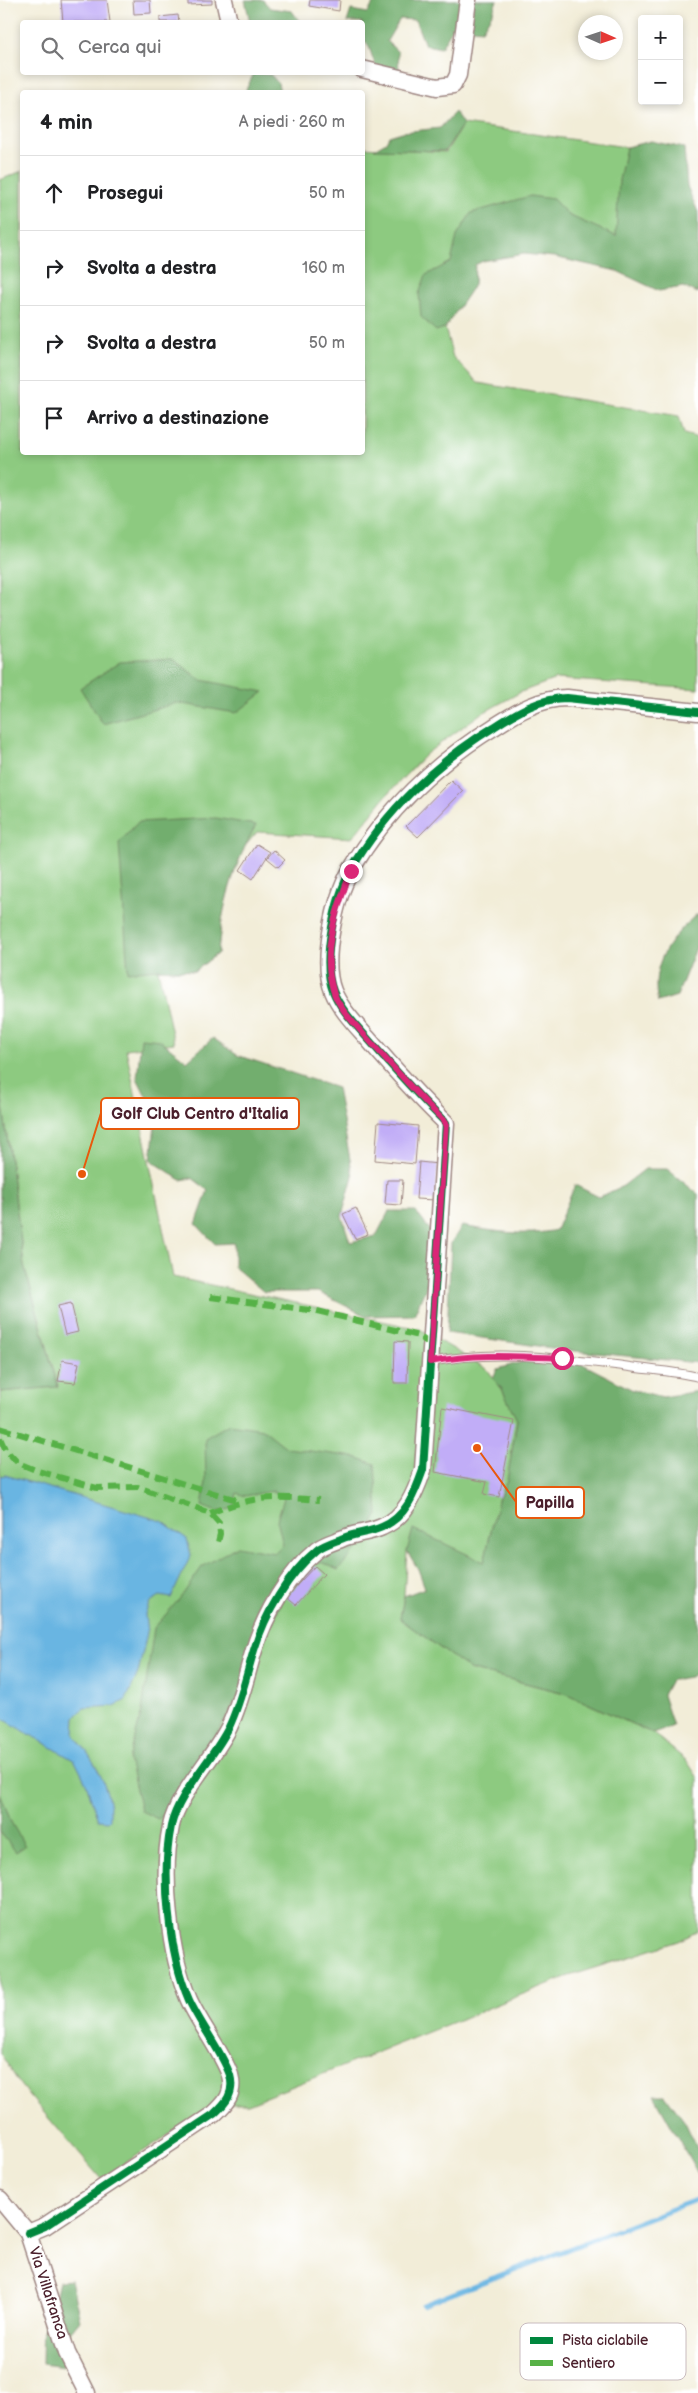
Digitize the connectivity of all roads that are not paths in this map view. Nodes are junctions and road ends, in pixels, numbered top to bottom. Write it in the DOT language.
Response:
graph roads {
  1 [pos="224,0"];
  2 [pos="468,0"];
  3 [pos="229,20"];
  4 [pos="365,69"];
  5 [pos="698,712"];
  6 [pos="430,1362"];
  7 [pos="698,1377"];
  8 [pos="0,2199"];
  9 [pos="28,2233"];
  10 [pos="87,2393"];
  1 -- 3 [label="street"];
  2 -- 4 [label="street"];
  5 -- 6 [label="street"];
  6 -- 7 [label="lane"];
  6 -- 9 [label="street"];
  8 -- 9 [label="street, Via Villafranca"];
  9 -- 10 [label="street, Via Villafranca"];
}
